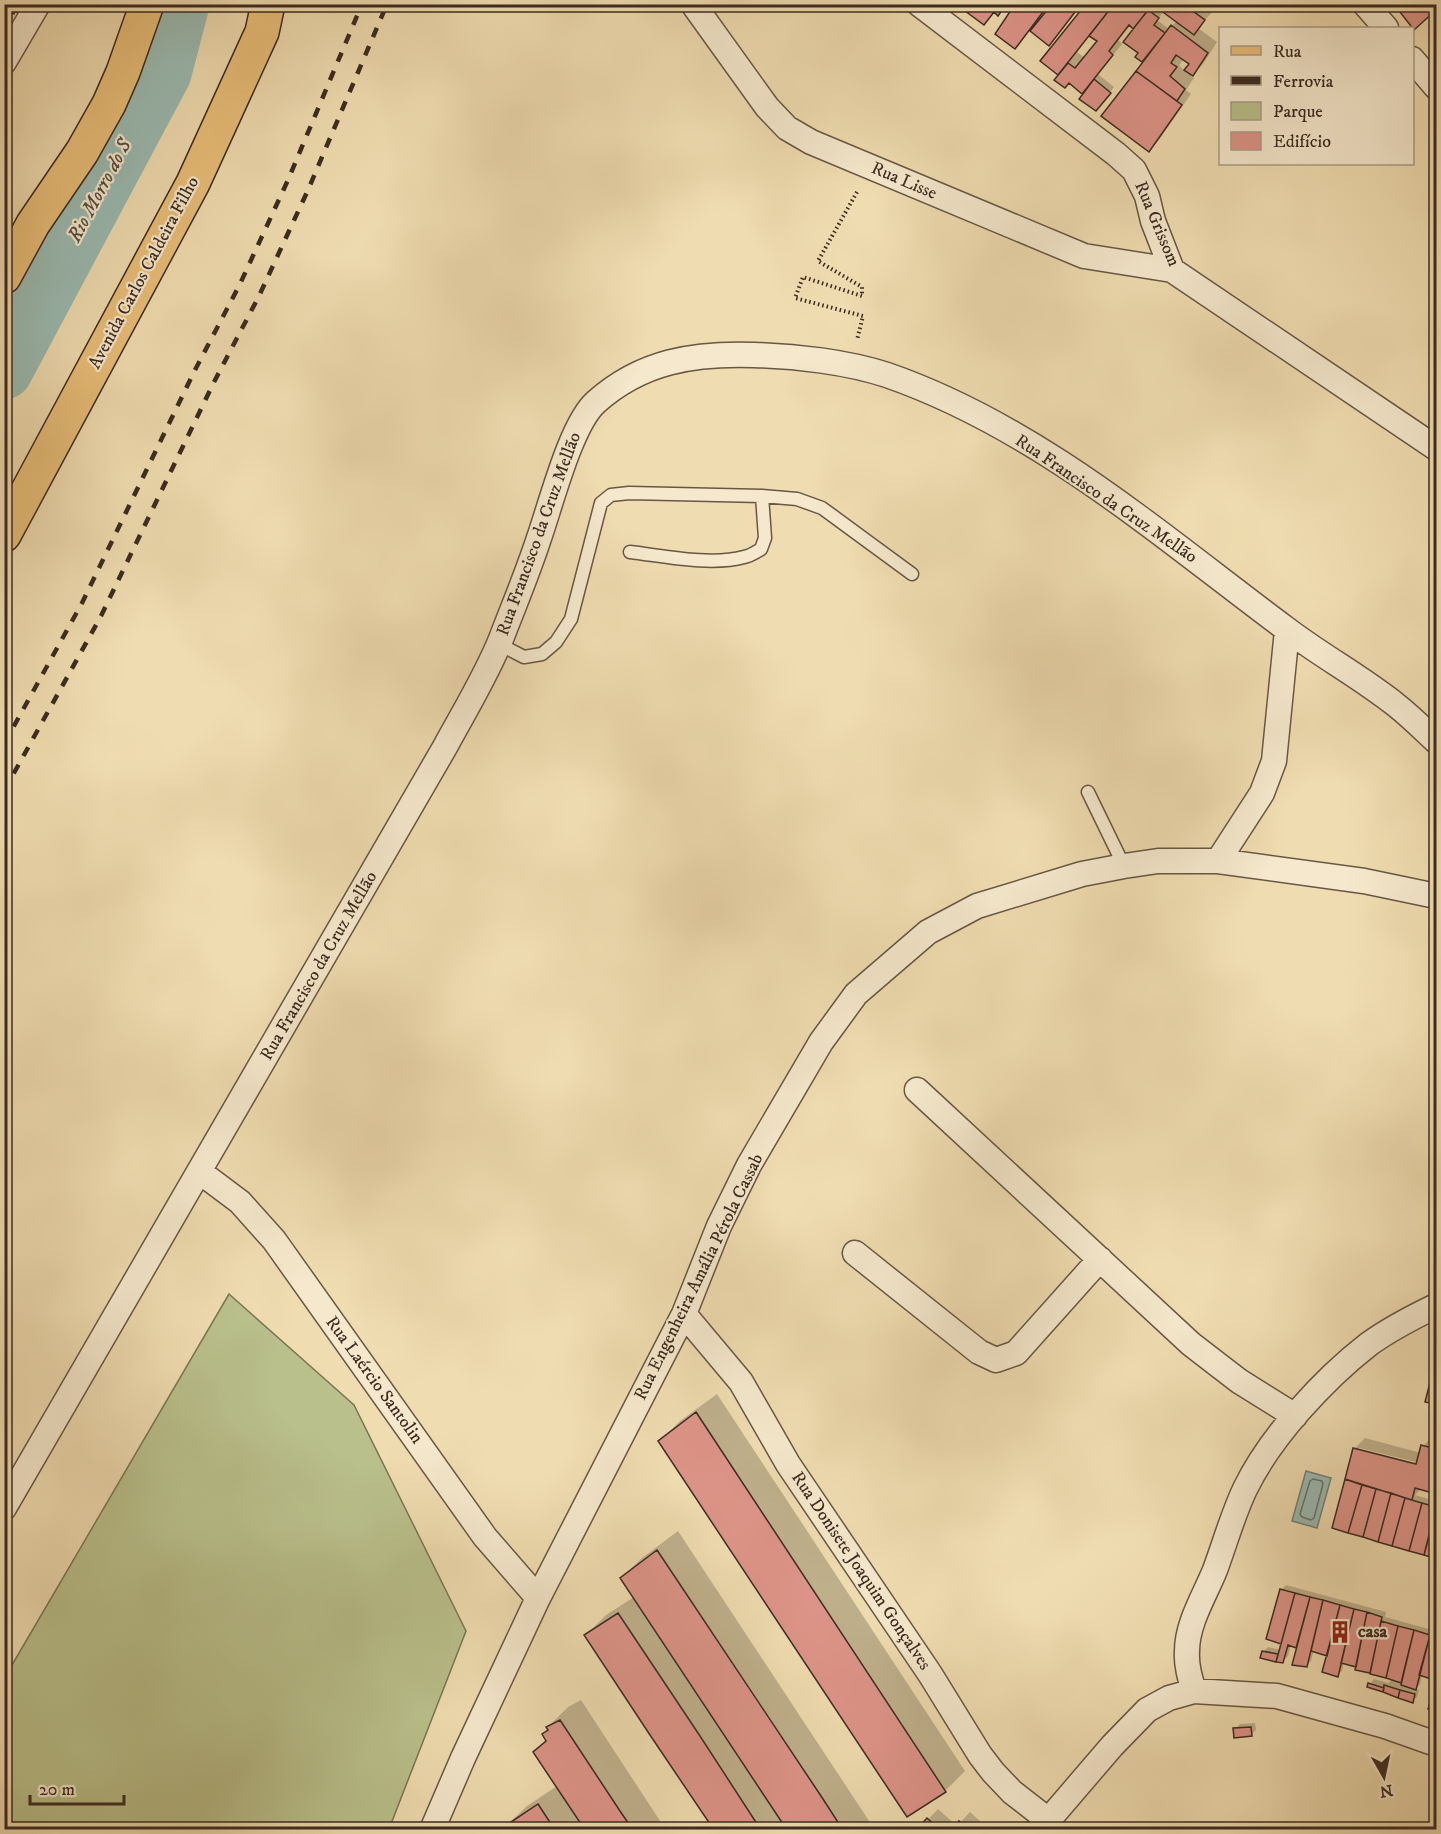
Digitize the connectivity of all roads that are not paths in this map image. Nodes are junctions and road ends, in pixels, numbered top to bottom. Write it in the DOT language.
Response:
graph roads {
  1 [pos="38,4"];
  2 [pos="147,4"];
  3 [pos="268,4"];
  4 [pos="693,4"];
  5 [pos="919,4"];
  6 [pos="1365,4"];
  7 [pos="1385,27"];
  8 [pos="1414,60"];
  9 [pos="4,62"];
  10 [pos="1437,87"];
  11 [pos="33,224"];
  12 [pos="4,263"];
  13 [pos="1172,270"];
  14 [pos="4,277"];
  15 [pos="1437,448"];
  16 [pos="762,496"];
  17 [pos="4,534"];
  18 [pos="630,552"];
  19 [pos="912,574"];
  20 [pos="1287,630"];
  21 [pos="499,644"];
  22 [pos="1437,741"];
  23 [pos="1088,792"];
  24 [pos="1218,861"];
  25 [pos="1124,866"];
  26 [pos="1437,896"];
  27 [pos="918,1090"];
  28 [pos="200,1172"];
  29 [pos="855,1253"];
  30 [pos="1100,1259"];
  31 [pos="1437,1306"];
  32 [pos="684,1314"];
  33 [pos="1294,1416"];
  34 [pos="4,1508"];
  35 [pos="538,1598"];
  36 [pos="1194,1691"];
  37 [pos="1437,1744"];
  38 [pos="1044,1825"];
  39 [pos="432,1830"];
  1 -- 9 [label="street"];
  2 -- 11 [label="main road"];
  3 -- 17 [label="main road, Avenida Carlos Caldeira Filho"];
  4 -- 13 [label="street, Rua Lisse"];
  5 -- 13 [label="street, Rua Grissom"];
  6 -- 7 [label="street"];
  8 -- 10 [label="street"];
  11 -- 12 [label="main road"];
  11 -- 14 [label="main road"];
  13 -- 15 [label="street, Rua Grissom"];
  16 -- 18 [label="lane"];
  16 -- 19 [label="lane"];
  16 -- 21 [label="lane"];
  20 -- 21 [label="street, Rua Francisco da Cruz Mellão"];
  20 -- 22 [label="street, Rua Francisco da Cruz Mellão"];
  20 -- 24 [label="street"];
  21 -- 28 [label="street, Rua Francisco da Cruz Mellão"];
  23 -- 25 [label="lane"];
  24 -- 25 [label="street, Rua Engenheira Amália Pérola Cassab"];
  24 -- 26 [label="street, Rua Engenheira Amália Pérola Cassab"];
  25 -- 32 [label="street, Rua Engenheira Amália Pérola Cassab"];
  27 -- 30 [label="street"];
  28 -- 34 [label="street, Rua Francisco da Cruz Mellão"];
  28 -- 35 [label="street, Rua Laércio Santolin"];
  29 -- 30 [label="street"];
  30 -- 33 [label="street"];
  31 -- 33 [label="street"];
  32 -- 35 [label="street, Rua Engenheira Amália Pérola Cassab"];
  32 -- 38 [label="street, Rua Donisete Joaquim Gonçalves"];
  33 -- 36 [label="street"];
  35 -- 39 [label="street, Rua Engenheira Amália Pérola Cassab"];
  36 -- 37 [label="street"];
  36 -- 38 [label="street"];
}
